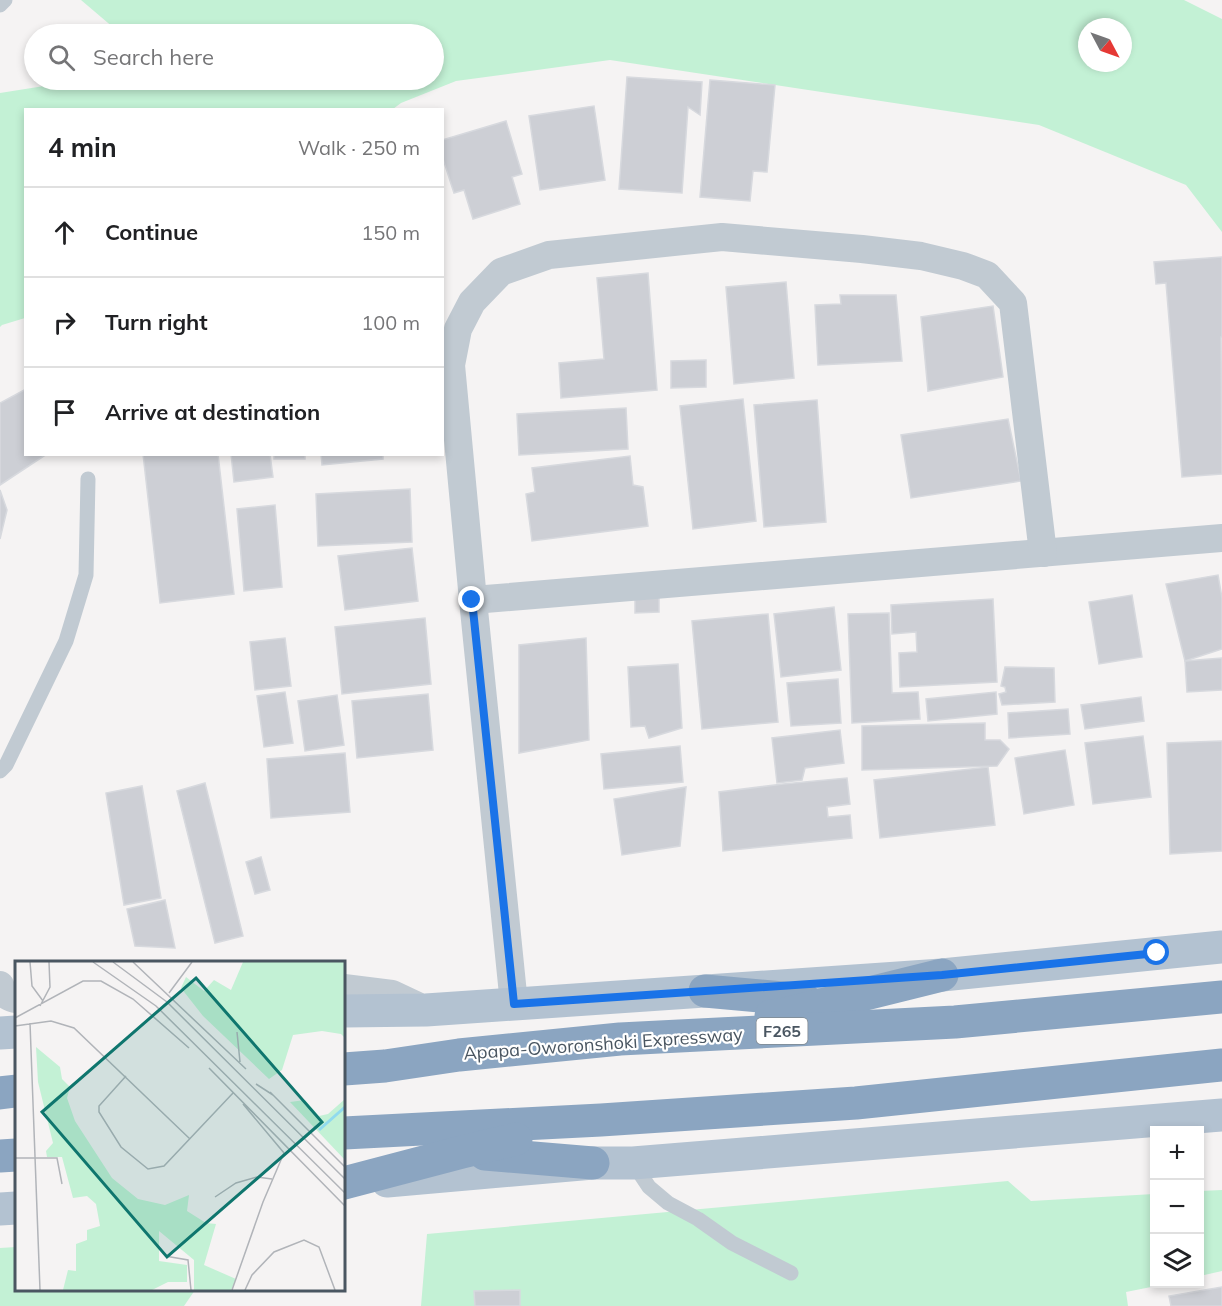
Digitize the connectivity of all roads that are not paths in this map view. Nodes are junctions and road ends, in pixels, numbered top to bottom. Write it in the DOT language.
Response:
graph roads {
  1 [pos="5,0"];
  2 [pos="0,5"];
  3 [pos="88,479"];
  4 [pos="1222,538"];
  5 [pos="1043,553"];
  6 [pos="472,600"];
  7 [pos="0,771"];
  8 [pos="1222,946"];
  9 [pos="942,975"];
  10 [pos="0,985"];
  11 [pos="345,988"];
  12 [pos="705,992"];
  13 [pos="1222,997"];
  14 [pos="15,999"];
  15 [pos="830,1002"];
  16 [pos="514,1004"];
  17 [pos="426,1010"];
  18 [pos="345,1011"];
  19 [pos="955,1022"];
  20 [pos="15,1032"];
  21 [pos="0,1033"];
  22 [pos="620,1039"];
  23 [pos="1222,1065"];
  24 [pos="345,1069"];
  25 [pos="15,1091"];
  26 [pos="0,1093"];
  27 [pos="1222,1115"];
  28 [pos="601,1120"];
  29 [pos="345,1134"];
  30 [pos="345,1134"];
  31 [pos="462,1152"];
  32 [pos="15,1155"];
  33 [pos="0,1156"];
  34 [pos="593,1163"];
  35 [pos="633,1163"];
  36 [pos="345,1184"];
  37 [pos="345,1184"];
  38 [pos="15,1208"];
  39 [pos="0,1209"];
  40 [pos="791,1273"];
  1 -- 2 [label="lane"];
  3 -- 7 [label="lane"];
  4 -- 5 [label="street"];
  5 -- 6 [label="street"];
  5 -- 6 [label="street"];
  6 -- 16 [label="street"];
  8 -- 9 [label="main road"];
  9 -- 12 [label="main road"];
  9 -- 15 [label="highway"];
  10 -- 14 [label="street"];
  11 -- 17 [label="street"];
  12 -- 15 [label="highway"];
  12 -- 16 [label="main road"];
  13 -- 19 [label="highway, Apapa-Oworonshoki Expressway / F265"];
  15 -- 19 [label="highway"];
  15 -- 22 [label="highway"];
  16 -- 17 [label="main road"];
  17 -- 18 [label="main road"];
  19 -- 22 [label="highway, Apapa-Oworonshoki Expressway / F265"];
  20 -- 21 [label="main road"];
  22 -- 24 [label="highway, Apapa-Oworonshoki Expressway / F265"];
  23 -- 28 [label="highway"];
  25 -- 26 [label="highway"];
  27 -- 35 [label="main road"];
  28 -- 29 [label="highway"];
  28 -- 31 [label="highway"];
  30 -- 31 [label="highway"];
  31 -- 34 [label="highway"];
  31 -- 36 [label="highway"];
  32 -- 33 [label="highway"];
  34 -- 35 [label="main road"];
  34 -- 37 [label="main road"];
  35 -- 40 [label="lane"];
  38 -- 39 [label="main road"];
}
